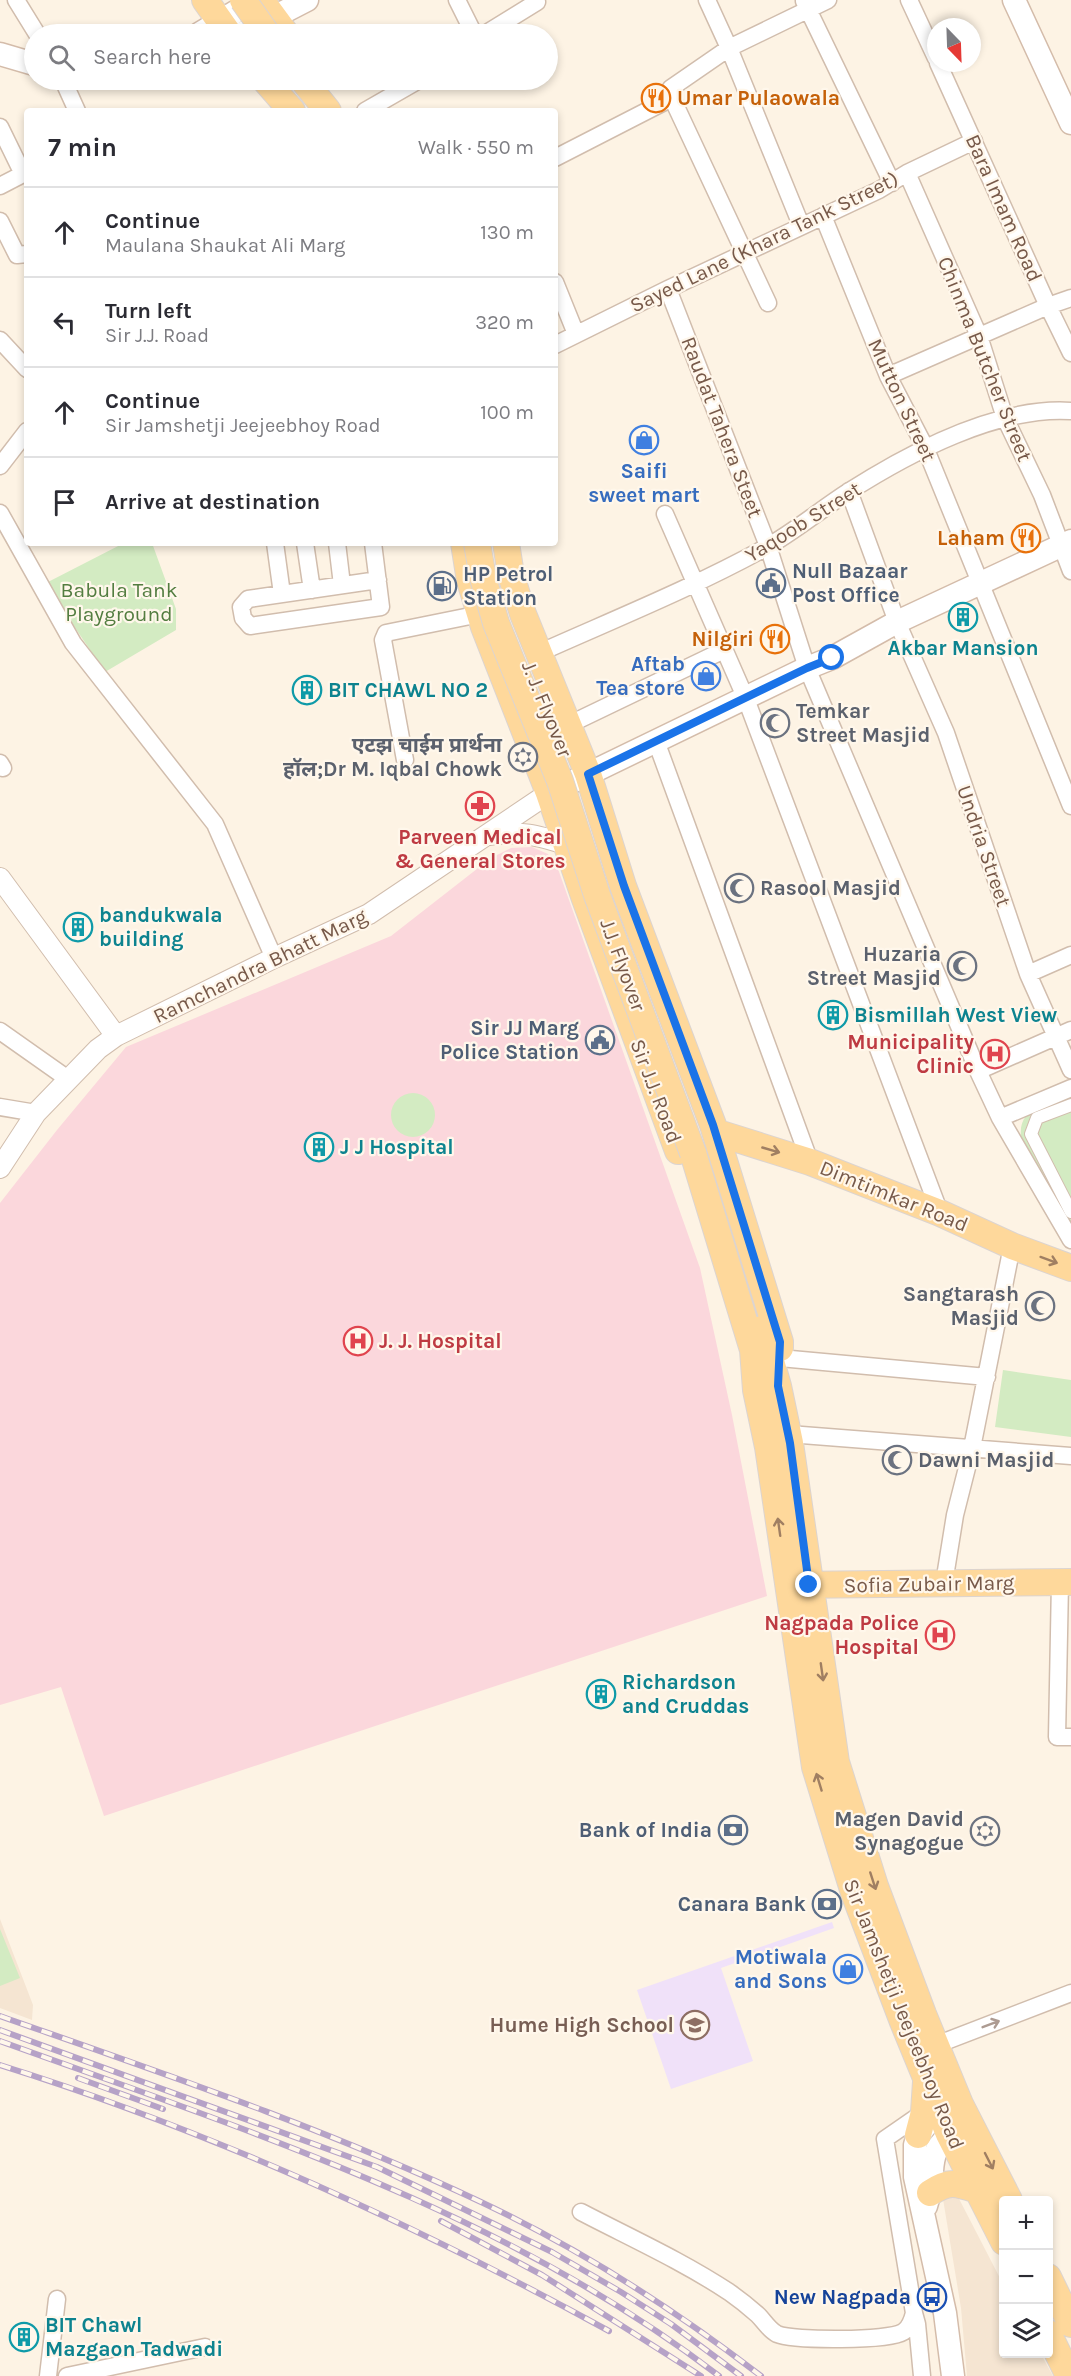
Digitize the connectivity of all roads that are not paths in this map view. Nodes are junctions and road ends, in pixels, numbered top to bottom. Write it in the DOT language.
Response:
graph roads {
  1 [pos="16,0"];
  2 [pos="205,0"];
  3 [pos="243,0"];
  4 [pos="307,0"];
  5 [pos="457,0"];
  6 [pos="706,0"];
  7 [pos="828,0"];
  8 [pos="909,0"];
  9 [pos="1014,0"];
  10 [pos="536,1"];
  11 [pos="806,5"];
  12 [pos="268,17"];
  13 [pos="31,24"];
  14 [pos="222,24"];
  15 [pos="229,24"];
  16 [pos="469,24"];
  17 [pos="500,24"];
  18 [pos="927,39"];
  19 [pos="0,44"];
  20 [pos="729,48"];
  21 [pos="24,50"];
  22 [pos="0,54"];
  23 [pos="24,61"];
  24 [pos="942,72"];
  25 [pos="68,90"];
  26 [pos="274,90"];
  27 [pos="292,90"];
  28 [pos="311,90"];
  29 [pos="328,90"];
  30 [pos="402,90"];
  31 [pos="672,98"];
  32 [pos="76,108"];
  33 [pos="289,108"];
  34 [pos="307,108"];
  35 [pos="326,108"];
  36 [pos="342,108"];
  37 [pos="370,108"];
  38 [pos="1071,123"];
  39 [pos="0,127"];
  40 [pos="974,141"];
  41 [pos="558,156"];
  42 [pos="24,169"];
  43 [pos="907,173"];
  44 [pos="24,174"];
  45 [pos="892,183"];
  46 [pos="0,186"];
  47 [pos="823,216"];
  48 [pos="0,221"];
  49 [pos="801,225"];
  50 [pos="744,253"];
  51 [pos="24,254"];
  52 [pos="558,289"];
  53 [pos="668,289"];
  54 [pos="1071,298"];
  55 [pos="768,303"];
  56 [pos="1048,306"];
  57 [pos="576,334"];
  58 [pos="979,336"];
  59 [pos="0,340"];
  60 [pos="558,343"];
  61 [pos="1071,353"];
  62 [pos="24,366"];
  63 [pos="888,376"];
  64 [pos="1071,411"];
  65 [pos="1005,417"];
  66 [pos="24,435"];
  67 [pos="925,447"];
  68 [pos="0,466"];
  69 [pos="849,491"];
  70 [pos="0,513"];
  71 [pos="665,514"];
  72 [pos="1066,543"];
  73 [pos="275,546"];
  74 [pos="305,546"];
  75 [pos="337,546"];
  76 [pos="373,546"];
  77 [pos="464,546"];
  78 [pos="478,546"];
  79 [pos="493,546"];
  80 [pos="506,546"];
  81 [pos="768,546"];
  82 [pos="1071,571"];
  83 [pos="378,580"];
  84 [pos="697,584"];
  85 [pos="342,585"];
  86 [pos="980,585"];
  87 [pos="309,590"];
  88 [pos="282,594"];
  89 [pos="381,607"];
  90 [pos="480,614"];
  91 [pos="311,617"];
  92 [pos="897,622"];
  93 [pos="386,633"];
  94 [pos="724,650"];
  95 [pos="539,653"];
  96 [pos="807,668"];
  97 [pos="746,699"];
  98 [pos="568,725"];
  99 [pos="656,741"];
  100 [pos="405,760"];
  101 [pos="588,774"];
  102 [pos="549,793"];
  103 [pos="1069,795"];
  104 [pos="483,836"];
  105 [pos="566,844"];
  106 [pos="0,878"];
  107 [pos="1071,955"];
  108 [pos="274,958"];
  109 [pos="1028,974"];
  110 [pos="1071,1030"];
  111 [pos="0,1031"];
  112 [pos="116,1036"];
  113 [pos="1054,1037"];
  114 [pos="1071,1070"];
  115 [pos="978,1071"];
  116 [pos="68,1079"];
  117 [pos="1071,1088"];
  118 [pos="1071,1106"];
  119 [pos="0,1107"];
  120 [pos="36,1113"];
  121 [pos="1000,1118"];
  122 [pos="704,1143"];
  123 [pos="810,1162"];
  124 [pos="0,1168"];
  125 [pos="1071,1212"];
  126 [pos="940,1213"];
  127 [pos="1071,1240"];
  128 [pos="1012,1246"];
  129 [pos="1071,1268"];
  130 [pos="780,1358"];
  131 [pos="987,1377"];
  132 [pos="767,1388"];
  133 [pos="789,1434"];
  134 [pos="972,1448"];
  135 [pos="1071,1456"];
  136 [pos="1066,1582"];
  137 [pos="944,1583"];
  138 [pos="798,1585"];
  139 [pos="1064,1646"];
  140 [pos="1071,1737"];
  141 [pos="1071,1993"];
  142 [pos="936,2045"];
  143 [pos="943,2120"];
  144 [pos="977,2190"];
  145 [pos="1007,2196"];
  146 [pos="927,2203"];
  147 [pos="581,2212"];
  148 [pos="999,2232"];
  149 [pos="1053,2283"];
  150 [pos="1053,2287"];
  151 [pos="57,2299"];
  152 [pos="1071,2305"];
  153 [pos="914,2313"];
  154 [pos="1071,2324"];
  155 [pos="1053,2343"];
  156 [pos="205,2347"];
  157 [pos="48,2376"];
  158 [pos="67,2376"];
  159 [pos="922,2376"];
  160 [pos="953,2376"];
  161 [pos="1069,2376"];
  1 -- 13 [label="street"];
  2 -- 14 [label="main road"];
  3 -- 12 [label="main road, bridge"];
  4 -- 12 [label="main road"];
  5 -- 16 [label="street"];
  6 -- 20 [label="street"];
  7 -- 11 [label="street"];
  8 -- 18 [label="street"];
  9 -- 38 [label="main road"];
  10 -- 17 [label="street"];
  11 -- 20 [label="street"];
  11 -- 45 [label="street"];
  12 -- 15 [label="main road"];
  19 -- 21 [label="main road"];
  20 -- 31 [label="street"];
  20 -- 49 [label="street"];
  22 -- 23 [label="main road"];
  24 -- 40 [label="street, Bara Imam Road"];
  25 -- 32 [label="street"];
  26 -- 33 [label="main road"];
  27 -- 34 [label="main road"];
  28 -- 35 [label="main road"];
  29 -- 36 [label="main road"];
  30 -- 37 [label="street"];
  31 -- 41 [label="street"];
  31 -- 50 [label="street"];
  39 -- 42 [label="street"];
  40 -- 43 [label="street, Sayed Lane (Khara Tank Street)"];
  40 -- 56 [label="street, Bara Imam Road"];
  43 -- 45 [label="street, Sayed Lane (Khara Tank Street)"];
  43 -- 58 [label="street, Chinma Butcher Street"];
  44 -- 46 [label="street"];
  45 -- 47 [label="street, Sayed Lane (Khara Tank Street)"];
  47 -- 49 [label="street, Sayed Lane (Khara Tank Street)"];
  47 -- 63 [label="street, Mutton Street"];
  48 -- 51 [label="street"];
  49 -- 50 [label="street, Sayed Lane (Khara Tank Street)"];
  50 -- 53 [label="street, Sayed Lane (Khara Tank Street)"];
  50 -- 55 [label="street"];
  52 -- 57 [label="street"];
  53 -- 57 [label="street, Sayed Lane (Khara Tank Street)"];
  53 -- 81 [label="street, Raudat Tahera Steet"];
  54 -- 56 [label="street"];
  56 -- 58 [label="street"];
  56 -- 61 [label="street, Bara Imam Road"];
  57 -- 60 [label="street, Sayed Lane (Khara Tank Street)"];
  58 -- 63 [label="street"];
  58 -- 65 [label="street, Chinma Butcher Street"];
  59 -- 62 [label="street"];
  63 -- 67 [label="street, Mutton Street"];
  64 -- 65 [label="street, Yaqoob Street"];
  65 -- 67 [label="street, Yaqoob Street"];
  65 -- 72 [label="street, Chinma Butcher Street"];
  66 -- 68 [label="street"];
  67 -- 69 [label="street, Yaqoob Street"];
  67 -- 86 [label="street, Mutton Street"];
  69 -- 81 [label="street, Yaqoob Street"];
  69 -- 92 [label="street, Undria Street"];
  70 -- 108 [label="street"];
  71 -- 84 [label="street"];
  72 -- 82 [label="street, Chinma Butcher Street"];
  72 -- 86 [label="main road"];
  73 -- 88 [label="street"];
  74 -- 87 [label="street"];
  75 -- 85 [label="street"];
  76 -- 83 [label="street"];
  77 -- 90 [label="main road, Sir J.J. Road"];
  78 -- 122 [label="main road, J.J. Flyover, bridge"];
  79 -- 122 [label="main road, J. J. Flyover"];
  80 -- 95 [label="main road, Sir J.J. Road"];
  81 -- 84 [label="street, Yaqoob Street"];
  81 -- 96 [label="street, Raudat Tahera Steet"];
  83 -- 85 [label="street"];
  83 -- 89 [label="street"];
  84 -- 94 [label="street"];
  84 -- 95 [label="street, Yaqoob Street"];
  85 -- 87 [label="street"];
  86 -- 92 [label="main road"];
  86 -- 103 [label="street, Mutton Street"];
  87 -- 88 [label="street"];
  87 -- 91 [label="street"];
  88 -- 91 [label="street"];
  89 -- 91 [label="street"];
  89 -- 93 [label="street"];
  90 -- 93 [label="street"];
  90 -- 102 [label="main road, Sir J.J. Road"];
  92 -- 96 [label="main road"];
  92 -- 109 [label="street, Undria Street"];
  93 -- 100 [label="street"];
  94 -- 97 [label="street"];
  94 -- 98 [label="street"];
  95 -- 98 [label="main road, Sir J.J. Road"];
  96 -- 97 [label="main road"];
  96 -- 115 [label="street, Raudat Tahera Steet"];
  97 -- 99 [label="main road"];
  97 -- 126 [label="street"];
  98 -- 101 [label="main road, Sir J.J. Road"];
  99 -- 101 [label="main road"];
  99 -- 123 [label="street"];
  101 -- 102 [label="main road"];
  101 -- 122 [label="main road, Sir J.J. Road"];
  102 -- 104 [label="street, Ramchandra Bhatt Marg"];
  102 -- 105 [label="main road, Sir J.J. Road"];
  104 -- 105 [label="street"];
  104 -- 108 [label="street, Ramchandra Bhatt Marg"];
  105 -- 132 [label="main road, Sir J.J. Road"];
  106 -- 112 [label="street"];
  107 -- 109 [label="street"];
  108 -- 112 [label="street, Ramchandra Bhatt Marg"];
  109 -- 113 [label="street, Undria Street"];
  110 -- 113 [label="street"];
  111 -- 116 [label="street"];
  112 -- 116 [label="street, Ramchandra Bhatt Marg"];
  113 -- 114 [label="street, Undria Street"];
  113 -- 115 [label="street"];
  115 -- 121 [label="street, Raudat Tahera Steet"];
  116 -- 120 [label="street, Ramchandra Bhatt Marg"];
  117 -- 121 [label="street"];
  118 -- 125 [label="street"];
  119 -- 120 [label="street"];
  120 -- 124 [label="street, Ramchandra Bhatt Marg"];
  121 -- 127 [label="street, Raudat Tahera Steet"];
  122 -- 123 [label="main road, Dimtimkar Road, one-way"];
  122 -- 130 [label="main road, Sir J.J. Road"];
  122 -- 132 [label="main road, J. J. Flyover"];
  123 -- 126 [label="main road, Dimtimkar Road"];
  126 -- 128 [label="main road, Dimtimkar Road"];
  128 -- 129 [label="main road, Dimtimkar Road, one-way"];
  128 -- 131 [label="street"];
  130 -- 131 [label="street"];
  130 -- 132 [label="main road, Sir J.J. Road"];
  131 -- 134 [label="street"];
  132 -- 133 [label="main road, Sir Jamshetji Jeejeebhoy Road"];
  138 -- 132 [label="main road, Sir Jamshetji Jeejeebhoy Road, one-way"];
  133 -- 134 [label="street"];
  133 -- 138 [label="main road, Sir Jamshetji Jeejeebhoy Road"];
  134 -- 135 [label="street"];
  134 -- 137 [label="street"];
  136 -- 137 [label="main road, Sofia Zubair Marg"];
  136 -- 139 [label="street"];
  137 -- 138 [label="main road, Sofia Zubair Marg"];
  138 -- 142 [label="main road, Sir Jamshetji Jeejeebhoy Road, one-way"];
  143 -- 138 [label="main road, Sir Jamshetji Jeejeebhoy Road, one-way"];
  139 -- 140 [label="street"];
  142 -- 141 [label="street, one-way"];
  142 -- 143 [label="main road, Sir Jamshetji Jeejeebhoy Road"];
  143 -- 144 [label="main road, Sir Jamshetji Jeejeebhoy Road"];
  143 -- 145 [label="main road, Sir Jamshetji Jeejeebhoy Road, one-way"];
  143 -- 146 [label="main road"];
  143 -- 146 [label="main road"];
  143 -- 153 [label="street"];
  144 -- 146 [label="main road"];
  144 -- 148 [label="main road, Sir Jamshetji Jeejeebhoy Road"];
  146 -- 160 [label="main road"];
  147 -- 153 [label="street"];
  149 -- 152 [label="street"];
  150 -- 154 [label="main road"];
  151 -- 157 [label="street"];
  153 -- 159 [label="street"];
  155 -- 161 [label="main road"];
  156 -- 158 [label="street"];
}
